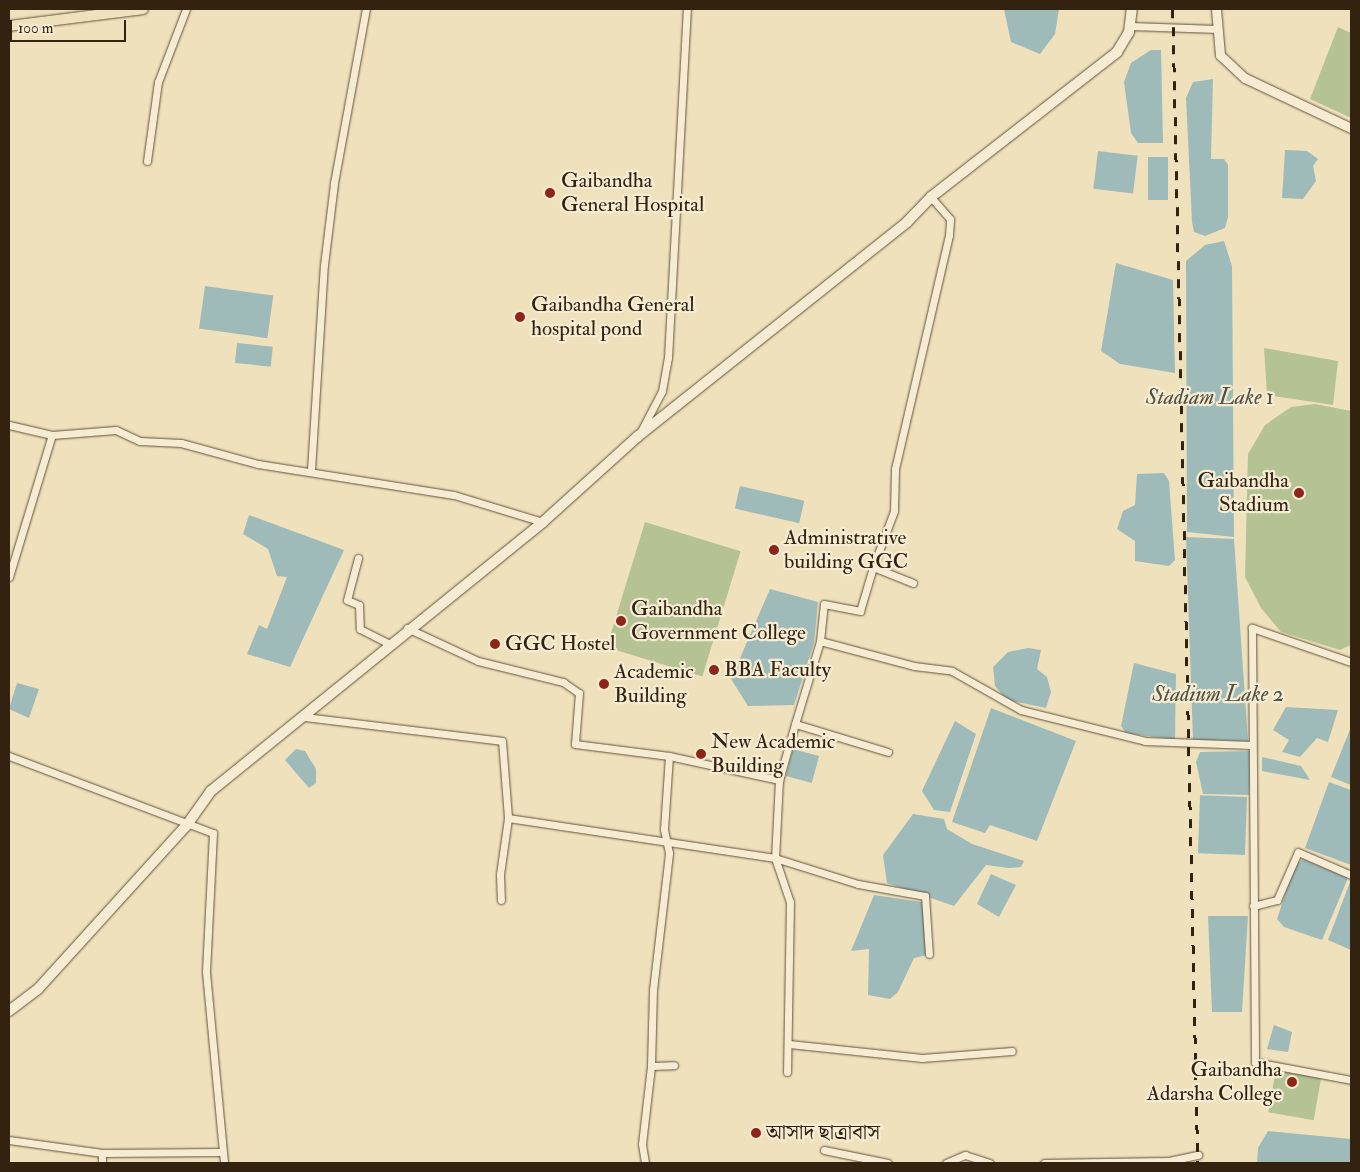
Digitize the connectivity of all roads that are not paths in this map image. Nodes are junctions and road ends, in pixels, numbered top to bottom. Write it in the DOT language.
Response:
graph roads {
  1 [pos="143,9"];
  2 [pos="186,9"];
  3 [pos="366,9"];
  4 [pos="688,9"];
  5 [pos="1132,9"];
  6 [pos="1216,9"];
  7 [pos="9,26"];
  8 [pos="1130,26"];
  9 [pos="1218,29"];
  10 [pos="1351,128"];
  11 [pos="146,161"];
  12 [pos="931,197"];
  13 [pos="9,425"];
  14 [pos="52,435"];
  15 [pos="637,437"];
  16 [pos="311,470"];
  17 [pos="543,522"];
  18 [pos="358,558"];
  19 [pos="873,567"];
  20 [pos="9,577"];
  21 [pos="913,583"];
  22 [pos="406,628"];
  23 [pos="820,641"];
  24 [pos="389,644"];
  25 [pos="1351,662"];
  26 [pos="304,717"];
  27 [pos="796,724"];
  28 [pos="1250,745"];
  29 [pos="888,752"];
  30 [pos="9,756"];
  31 [pos="669,756"];
  32 [pos="779,780"];
  33 [pos="508,818"];
  34 [pos="186,826"];
  35 [pos="667,840"];
  36 [pos="775,858"];
  37 [pos="1351,875"];
  38 [pos="501,900"];
  39 [pos="1253,906"];
  40 [pos="929,954"];
  41 [pos="9,1012"];
  42 [pos="789,1044"];
  43 [pos="1012,1051"];
  44 [pos="651,1066"];
  45 [pos="674,1066"];
  46 [pos="787,1072"];
  47 [pos="1351,1080"];
  48 [pos="9,1140"];
  49 [pos="824,1150"];
  50 [pos="220,1152"];
  51 [pos="102,1153"];
  52 [pos="1198,1155"];
  53 [pos="851,1161"];
  54 [pos="102,1163"];
  55 [pos="224,1163"];
  56 [pos="645,1163"];
  57 [pos="888,1163"];
  58 [pos="946,1163"];
  59 [pos="990,1163"];
  60 [pos="1044,1163"];
  1 -- 7 [label="main road"];
  2 -- 11 [label="street"];
  3 -- 16 [label="street"];
  4 -- 15 [label="street"];
  5 -- 8 [label="main road"];
  6 -- 9 [label="street"];
  8 -- 9 [label="street"];
  8 -- 12 [label="main road"];
  9 -- 10 [label="street"];
  12 -- 15 [label="main road"];
  12 -- 19 [label="street"];
  13 -- 14 [label="street"];
  14 -- 16 [label="street"];
  14 -- 20 [label="street"];
  15 -- 17 [label="main road"];
  16 -- 17 [label="street"];
  17 -- 22 [label="main road"];
  18 -- 24 [label="street"];
  19 -- 21 [label="street"];
  19 -- 23 [label="street"];
  22 -- 24 [label="main road"];
  22 -- 31 [label="street"];
  23 -- 27 [label="street"];
  23 -- 28 [label="street"];
  24 -- 26 [label="main road"];
  25 -- 28 [label="street"];
  26 -- 33 [label="street"];
  26 -- 34 [label="main road"];
  27 -- 29 [label="street"];
  27 -- 32 [label="street"];
  28 -- 39 [label="street"];
  30 -- 34 [label="street"];
  31 -- 32 [label="street"];
  31 -- 35 [label="street"];
  32 -- 36 [label="street"];
  33 -- 35 [label="street"];
  33 -- 38 [label="street"];
  34 -- 41 [label="main road"];
  34 -- 50 [label="street"];
  35 -- 36 [label="street"];
  35 -- 44 [label="street"];
  36 -- 40 [label="street"];
  36 -- 42 [label="street"];
  37 -- 39 [label="street"];
  39 -- 47 [label="street"];
  42 -- 43 [label="street"];
  42 -- 46 [label="street"];
  44 -- 45 [label="street"];
  44 -- 56 [label="street"];
  48 -- 51 [label="street"];
  49 -- 53 [label="street"];
  50 -- 51 [label="street"];
  50 -- 55 [label="street"];
  51 -- 54 [label="street"];
  52 -- 60 [label="street"];
  53 -- 57 [label="street"];
  58 -- 59 [label="street"];
}
